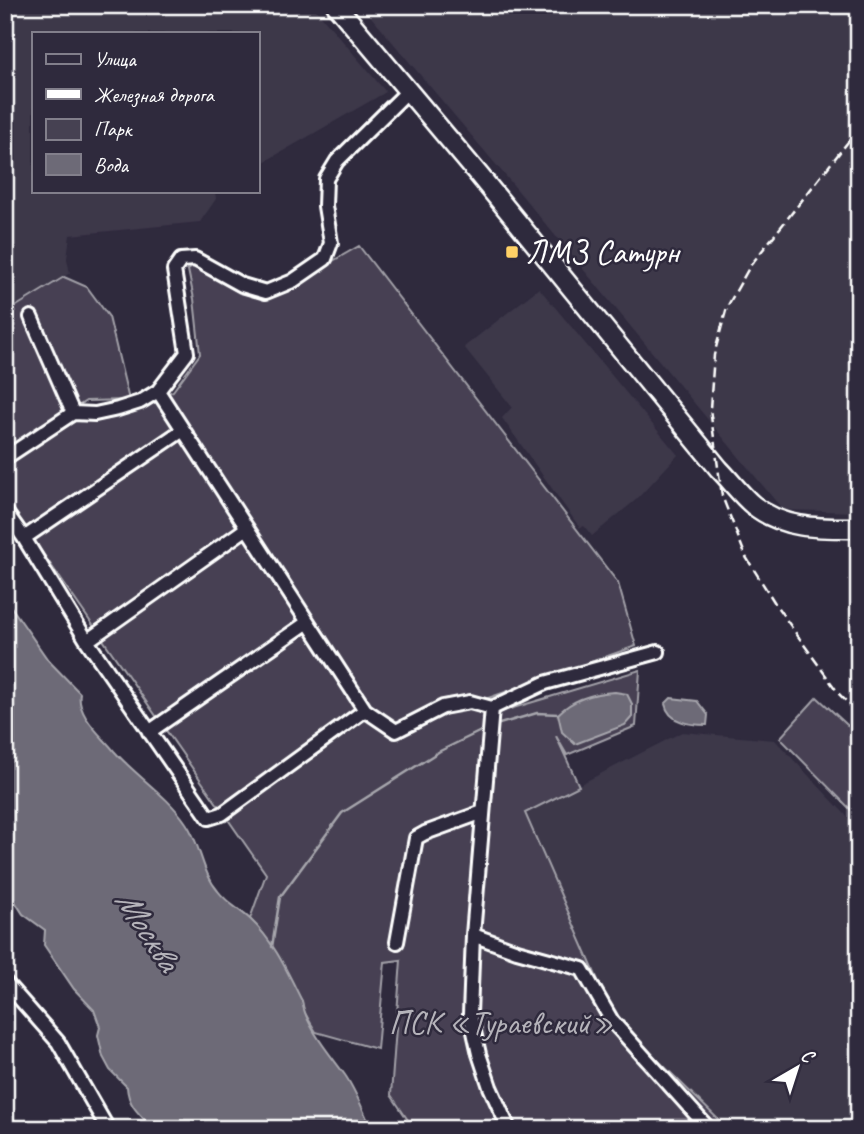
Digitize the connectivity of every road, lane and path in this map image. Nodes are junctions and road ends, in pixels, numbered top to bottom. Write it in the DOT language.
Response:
graph roads {
  1 [pos="336,5"];
  2 [pos="408,90"];
  3 [pos="31,317"];
  4 [pos="158,391"];
  5 [pos="73,414"];
  6 [pos="183,430"];
  7 [pos="5,458"];
  8 [pos="5,511"];
  9 [pos="247,528"];
  10 [pos="859,528"];
  11 [pos="24,538"];
  12 [pos="308,622"];
  13 [pos="87,642"];
  14 [pos="658,652"];
  15 [pos="492,708"];
  16 [pos="365,710"];
  17 [pos="149,732"];
  18 [pos="483,812"];
  19 [pos="473,935"];
  20 [pos="397,942"];
  21 [pos="5,982"];
  22 [pos="108,1129"];
  23 [pos="509,1129"];
  24 [pos="709,1129"];
  1 -- 2 [label="main road"];
  2 -- 4 [label="street"];
  2 -- 10 [label="main road"];
  3 -- 5 [label="street"];
  4 -- 5 [label="street"];
  4 -- 6 [label="street"];
  5 -- 7 [label="street"];
  6 -- 9 [label="street"];
  6 -- 11 [label="street"];
  8 -- 11 [label="street"];
  9 -- 12 [label="street"];
  9 -- 13 [label="street"];
  11 -- 13 [label="street"];
  12 -- 16 [label="street"];
  12 -- 17 [label="street"];
  13 -- 17 [label="street"];
  14 -- 15 [label="street"];
  15 -- 16 [label="street"];
  15 -- 18 [label="street"];
  16 -- 17 [label="street"];
  18 -- 19 [label="street"];
  18 -- 20 [label="street"];
  19 -- 23 [label="street"];
  19 -- 24 [label="street"];
  21 -- 22 [label="street"];
}
